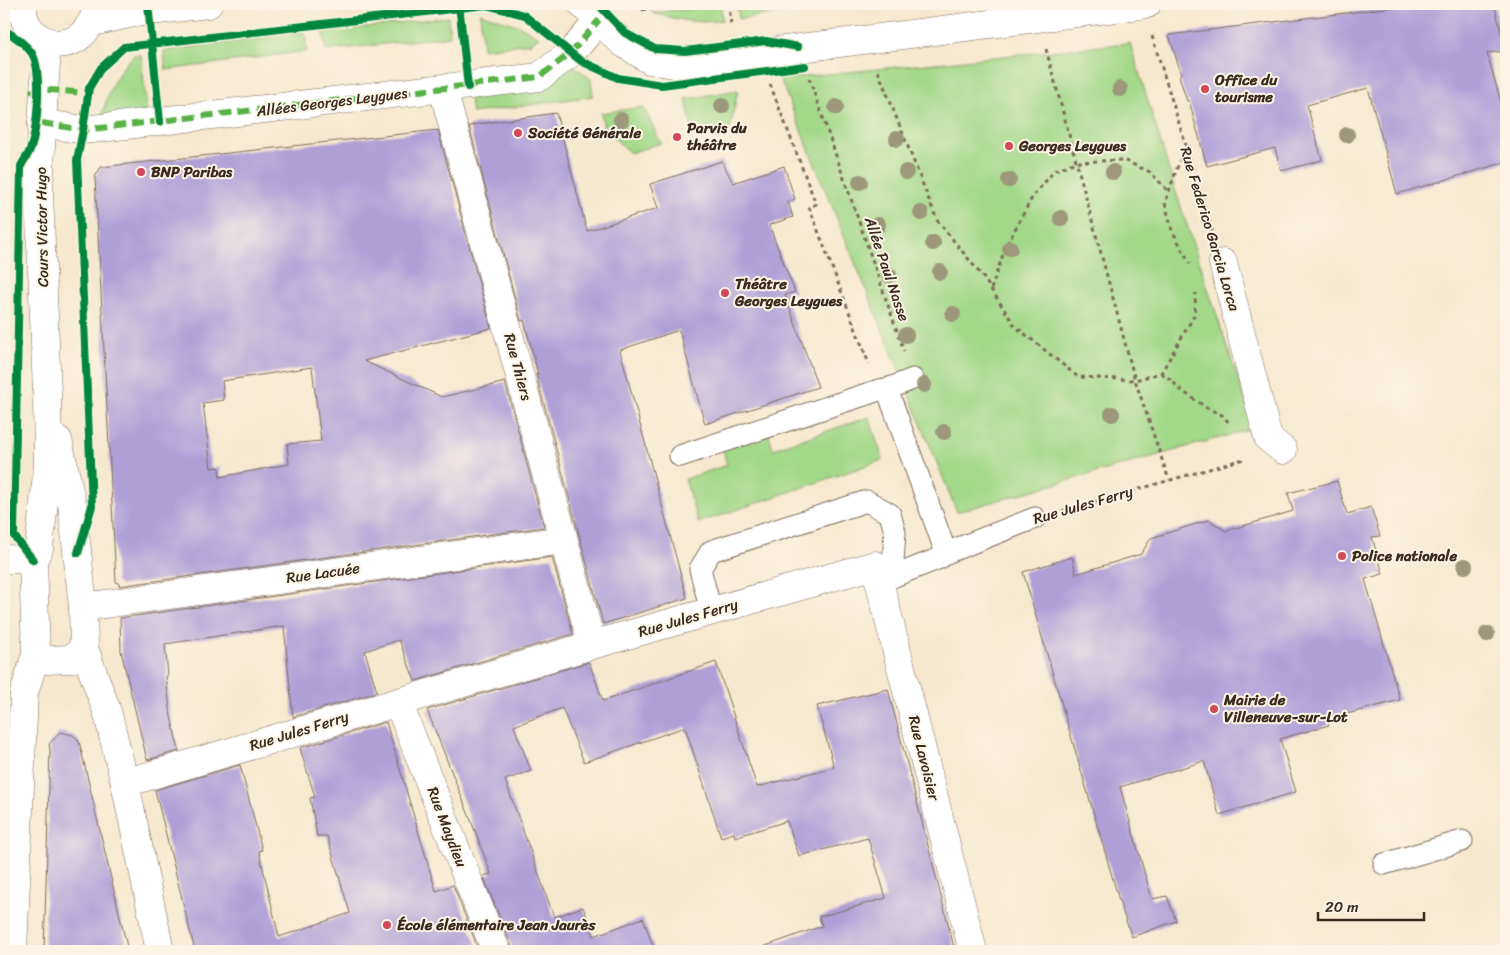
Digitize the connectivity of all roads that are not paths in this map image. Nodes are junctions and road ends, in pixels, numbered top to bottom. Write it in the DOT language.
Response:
graph roads {
  1 [pos="208,4"];
  2 [pos="1142,4"];
  3 [pos="1147,4"];
  4 [pos="20,5"];
  5 [pos="591,12"];
  6 [pos="94,13"];
  7 [pos="45,52"];
  8 [pos="444,89"];
  9 [pos="42,123"];
  10 [pos="1223,263"];
  11 [pos="913,378"];
  12 [pos="883,390"];
  13 [pos="48,392"];
  14 [pos="1283,450"];
  15 [pos="680,456"];
  16 [pos="1035,518"];
  17 [pos="564,540"];
  18 [pos="78,553"];
  19 [pos="946,553"];
  20 [pos="36,554"];
  21 [pos="4,559"];
  22 [pos="883,571"];
  23 [pos="83,607"];
  24 [pos="711,611"];
  25 [pos="592,645"];
  26 [pos="84,648"];
  27 [pos="36,654"];
  28 [pos="398,702"];
  29 [pos="126,783"];
  30 [pos="1462,841"];
  31 [pos="1384,864"];
  32 [pos="13,951"];
  33 [pos="160,951"];
  34 [pos="496,951"];
  35 [pos="973,951"];
  1 -- 6 [label="street"];
  2 -- 3 [label="street"];
  2 -- 5 [label="street"];
  4 -- 7 [label="street"];
  5 -- 8 [label="street, Allées Georges Leygues"];
  6 -- 7 [label="street"];
  7 -- 9 [label="street, Cours Victor Hugo"];
  8 -- 9 [label="street, Allées Georges Leygues"];
  8 -- 17 [label="street, Rue Thiers"];
  9 -- 13 [label="street, Cours Victor Hugo"];
  10 -- 14 [label="street, Rue Federico Garcia Lorca"];
  11 -- 12 [label="lane"];
  12 -- 15 [label="lane"];
  12 -- 19 [label="lane"];
  13 -- 18 [label="street, Cours Victor Hugo"];
  13 -- 20 [label="street, Cours Victor Hugo"];
  16 -- 19 [label="lane, Rue Jules Ferry"];
  17 -- 23 [label="street, Rue Lacuée"];
  17 -- 25 [label="street, Rue Thiers"];
  18 -- 20 [label="street"];
  18 -- 23 [label="street, Cours Victor Hugo"];
  19 -- 22 [label="lane, Rue Jules Ferry"];
  20 -- 21 [label="street"];
  20 -- 27 [label="street, Cours Victor Hugo"];
  22 -- 24 [label="street, Rue Jules Ferry"];
  22 -- 24 [label="lane"];
  22 -- 35 [label="street, Rue Lavoisier"];
  23 -- 26 [label="street, Cours Victor Hugo"];
  24 -- 25 [label="street, Rue Jules Ferry"];
  25 -- 28 [label="street, Rue Jules Ferry"];
  26 -- 27 [label="street"];
  26 -- 29 [label="street, Cours Victor Hugo"];
  27 -- 32 [label="street, Cours Victor Hugo"];
  28 -- 29 [label="street, Rue Jules Ferry"];
  28 -- 34 [label="street, Rue Maydieu"];
  29 -- 33 [label="street, Cours Victor Hugo"];
  30 -- 31 [label="lane"];
}
